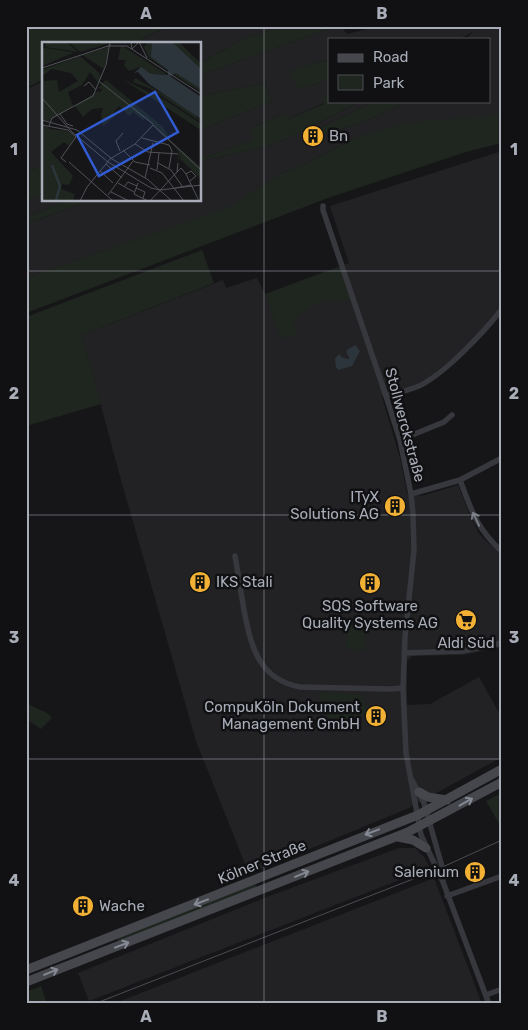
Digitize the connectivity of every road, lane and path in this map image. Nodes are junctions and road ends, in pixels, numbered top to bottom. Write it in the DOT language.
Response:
graph roads {
  1 [pos="323,206"];
  2 [pos="501,312"];
  3 [pos="386,396"];
  4 [pos="452,415"];
  5 [pos="400,440"];
  6 [pos="502,458"];
  7 [pos="460,480"];
  8 [pos="411,494"];
  9 [pos="502,552"];
  10 [pos="235,556"];
  11 [pos="502,643"];
  12 [pos="404,653"];
  13 [pos="403,688"];
  14 [pos="502,769"];
  15 [pos="410,777"];
  16 [pos="502,782"];
  17 [pos="419,792"];
  18 [pos="447,800"];
  19 [pos="422,813"];
  20 [pos="429,822"];
  21 [pos="420,826"];
  22 [pos="395,837"];
  23 [pos="426,848"];
  24 [pos="268,875"];
  25 [pos="502,876"];
  26 [pos="443,882"];
  27 [pos="272,886"];
  28 [pos="447,896"];
  29 [pos="26,970"];
  30 [pos="26,982"];
  31 [pos="502,989"];
  32 [pos="486,995"];
  33 [pos="489,1004"];
  1 -- 3 [label="street, Stollwerckstraße"];
  2 -- 3 [label="street"];
  3 -- 5 [label="street, Stollwerckstraße"];
  4 -- 5 [label="street"];
  5 -- 8 [label="street, Stollwerckstraße"];
  6 -- 7 [label="street"];
  7 -- 8 [label="street"];
  9 -- 7 [label="street, one-way"];
  8 -- 12 [label="street, Stollwerckstraße"];
  10 -- 13 [label="street"];
  11 -- 12 [label="street"];
  12 -- 13 [label="street, Stollwerckstraße"];
  13 -- 15 [label="street, Stollwerckstraße"];
  14 -- 18 [label="main road, Kölner Straße"];
  15 -- 17 [label="street, Stollwerckstraße"];
  15 -- 19 [label="street, Stollwerckstraße"];
  20 -- 16 [label="main road, Kölner Straße, one-way"];
  17 -- 18 [label="main road"];
  17 -- 19 [label="street, Stollwerckstraße"];
  18 -- 19 [label="main road, Kölner Straße"];
  19 -- 20 [label="street, Stollwerckstraße"];
  19 -- 21 [label="street, Stollwerckstraße"];
  19 -- 24 [label="main road, Kölner Straße, one-way"];
  20 -- 21 [label="main road, Kölner Straße"];
  20 -- 26 [label="street, Stollwerckstraße"];
  21 -- 22 [label="main road, Kölner Straße"];
  21 -- 23 [label="street, Stollwerckstraße"];
  22 -- 23 [label="main road"];
  27 -- 22 [label="main road, Kölner Straße, one-way"];
  23 -- 26 [label="street, Stollwerckstraße"];
  24 -- 27 [label="main road"];
  24 -- 29 [label="main road, Kölner Straße, one-way"];
  25 -- 28 [label="street"];
  26 -- 28 [label="street"];
  30 -- 27 [label="main road, Kölner Straße, one-way"];
  28 -- 32 [label="street"];
  31 -- 32 [label="street"];
  32 -- 33 [label="street"];
}
